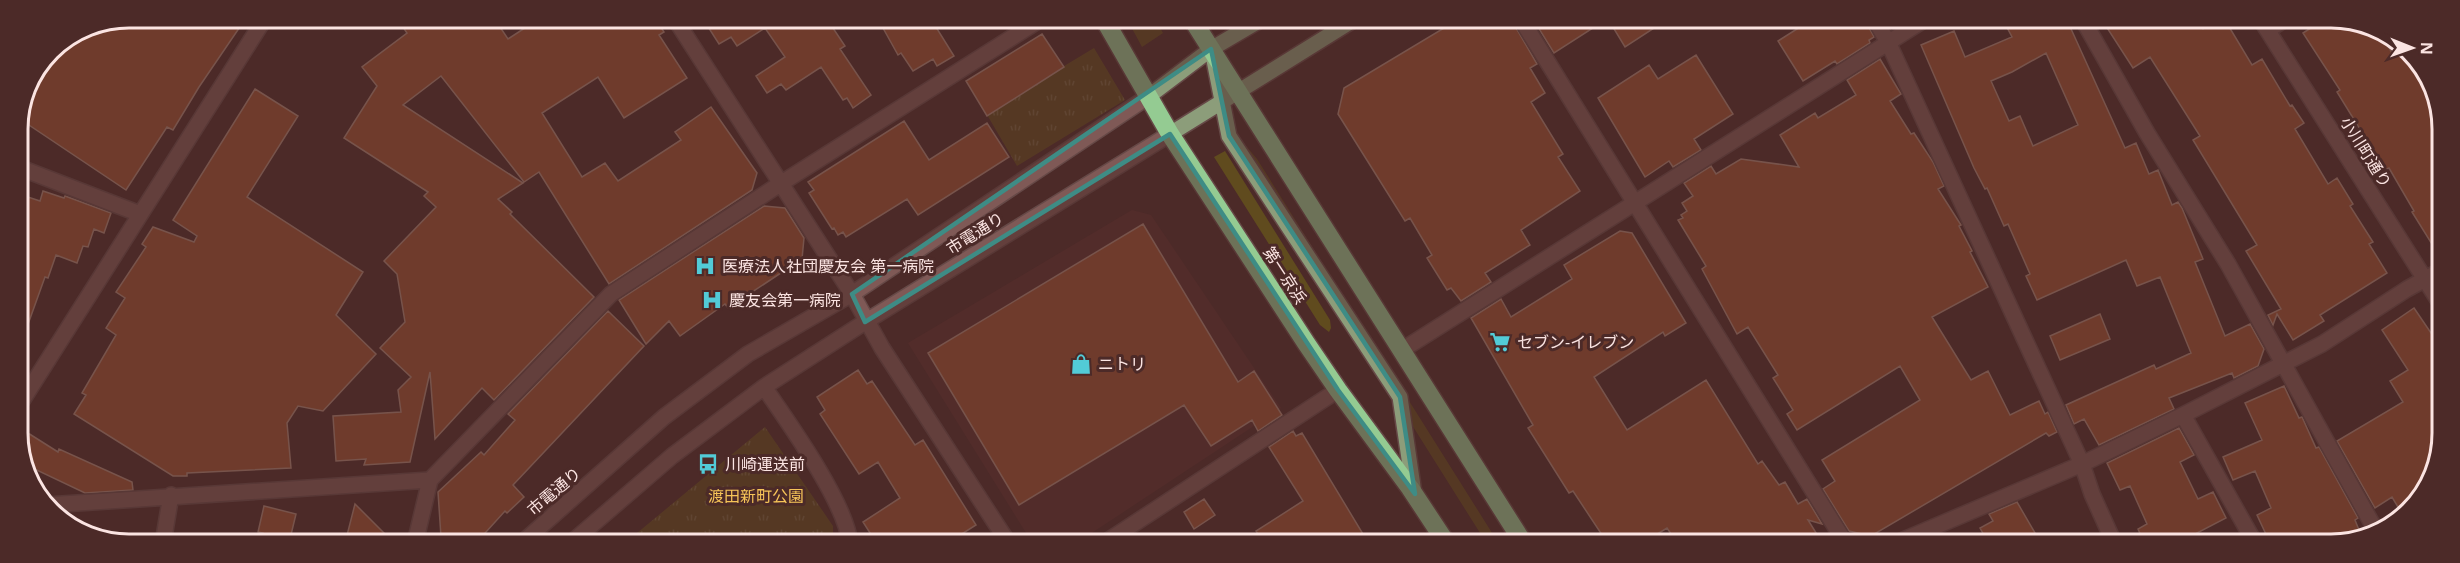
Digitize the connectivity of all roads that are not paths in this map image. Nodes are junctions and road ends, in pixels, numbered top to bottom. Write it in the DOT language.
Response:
graph roads {
  1 [pos="259,28"];
  2 [pos="681,28"];
  3 [pos="1027,28"];
  4 [pos="1109,28"];
  5 [pos="1198,28"];
  6 [pos="1247,28"];
  7 [pos="1341,28"];
  8 [pos="1527,28"];
  9 [pos="1880,28"];
  10 [pos="1911,28"];
  11 [pos="2088,28"];
  12 [pos="2267,28"];
  13 [pos="1888,42"];
  14 [pos="1211,49"];
  15 [pos="1239,92"];
  16 [pos="1149,96"];
  17 [pos="1222,102"];
  18 [pos="1170,134"];
  19 [pos="29,171"];
  20 [pos="780,184"];
  21 [pos="1634,202"];
  22 [pos="140,213"];
  23 [pos="2432,275"];
  24 [pos="2425,279"];
  25 [pos="2432,290"];
  26 [pos="852,294"];
  27 [pos="865,322"];
  28 [pos="1402,350"];
  29 [pos="2284,365"];
  30 [pos="764,387"];
  31 [pos="1338,390"];
  32 [pos="28,391"];
  33 [pos="2183,415"];
  34 [pos="2082,464"];
  35 [pos="430,480"];
  36 [pos="1415,494"];
  37 [pos="171,495"];
  38 [pos="57,504"];
  39 [pos="2373,525"];
  40 [pos="164,534"];
  41 [pos="417,534"];
  42 [pos="532,534"];
  43 [pos="581,534"];
  44 [pos="849,534"];
  45 [pos="1003,534"];
  46 [pos="1118,534"];
  47 [pos="1441,534"];
  48 [pos="1518,534"];
  49 [pos="1840,534"];
  50 [pos="1918,534"];
  51 [pos="2110,534"];
  52 [pos="2250,534"];
  1 -- 22 [label="street"];
  2 -- 20 [label="street"];
  3 -- 20 [label="street"];
  4 -- 16 [label="highway, 第一京浜"];
  5 -- 14 [label="highway"];
  6 -- 14 [label="main road, 市電通り"];
  7 -- 15 [label="main road, 市電通り"];
  8 -- 21 [label="street"];
  9 -- 13 [label="street"];
  10 -- 13 [label="street"];
  11 -- 29 [label="street"];
  12 -- 24 [label="street, 小川町通り"];
  13 -- 21 [label="street"];
  13 -- 34 [label="street"];
  14 -- 15 [label="highway"];
  14 -- 16 [label="main road, 市電通り"];
  14 -- 17 [label="main road"];
  15 -- 17 [label="main road, 市電通り"];
  15 -- 28 [label="highway"];
  16 -- 18 [label="highway, 第一京浜"];
  16 -- 26 [label="street, 市電通り"];
  17 -- 18 [label="main road, 市電通り"];
  17 -- 36 [label="main road"];
  18 -- 27 [label="street, 市電通り"];
  18 -- 31 [label="highway, 第一京浜"];
  19 -- 22 [label="street"];
  20 -- 26 [label="street"];
  20 -- 35 [label="street"];
  21 -- 28 [label="street"];
  21 -- 49 [label="street"];
  22 -- 32 [label="street"];
  23 -- 24 [label="street"];
  24 -- 25 [label="street, 小川町通り"];
  24 -- 29 [label="street"];
  26 -- 27 [label="street"];
  26 -- 42 [label="street, 市電通り"];
  27 -- 30 [label="street, 市電通り"];
  27 -- 45 [label="street"];
  28 -- 48 [label="highway"];
  29 -- 33 [label="street"];
  29 -- 39 [label="street"];
  30 -- 43 [label="street, 市電通り"];
  30 -- 44 [label="street"];
  31 -- 36 [label="highway, 第一京浜"];
  31 -- 46 [label="street"];
  33 -- 34 [label="street"];
  33 -- 52 [label="street"];
  34 -- 50 [label="street"];
  34 -- 51 [label="street"];
  35 -- 37 [label="street"];
  35 -- 41 [label="street"];
  36 -- 47 [label="highway, 第一京浜"];
  37 -- 38 [label="street"];
  37 -- 40 [label="street"];
}
